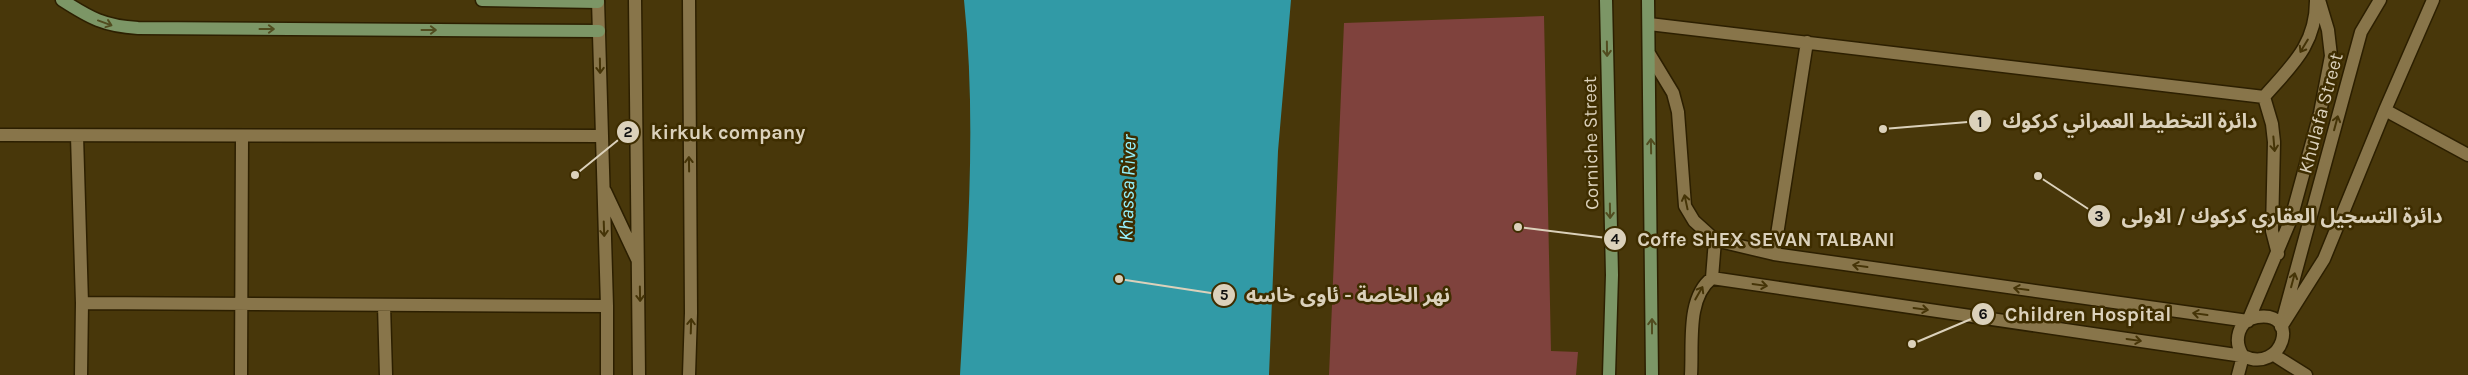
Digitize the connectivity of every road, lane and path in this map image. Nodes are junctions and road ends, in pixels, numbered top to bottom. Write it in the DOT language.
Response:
graph roads {
  1 [pos="62,0"];
  2 [pos="482,0"];
  3 [pos="636,0"];
  4 [pos="689,0"];
  5 [pos="1606,0"];
  6 [pos="1648,0"];
  7 [pos="2318,0"];
  8 [pos="2380,0"];
  9 [pos="2433,0"];
  10 [pos="598,1"];
  11 [pos="1649,24"];
  12 [pos="599,31"];
  13 [pos="1807,42"];
  14 [pos="1650,55"];
  15 [pos="2264,97"];
  16 [pos="2385,110"];
  17 [pos="0,135"];
  18 [pos="77,136"];
  19 [pos="601,136"];
  20 [pos="242,137"];
  21 [pos="2468,155"];
  22 [pos="603,187"];
  23 [pos="1715,240"];
  24 [pos="1774,254"];
  25 [pos="2278,254"];
  26 [pos="639,263"];
  27 [pos="1712,278"];
  28 [pos="82,304"];
  29 [pos="242,304"];
  30 [pos="384,305"];
  31 [pos="607,306"];
  32 [pos="2248,320"];
  33 [pos="2280,327"];
  34 [pos="2244,356"];
  35 [pos="2272,362"];
  36 [pos="81,375"];
  37 [pos="241,375"];
  38 [pos="386,375"];
  39 [pos="606,375"];
  40 [pos="639,375"];
  41 [pos="689,375"];
  42 [pos="1609,375"];
  43 [pos="1652,375"];
  44 [pos="1691,375"];
  45 [pos="2238,375"];
  46 [pos="2306,375"];
  1 -- 12 [label="main road, one-way"];
  2 -- 10 [label="main road"];
  3 -- 26 [label="street"];
  41 -- 4 [label="street, one-way"];
  5 -- 42 [label="main road, Corniche Street, one-way"];
  6 -- 11 [label="main road"];
  7 -- 15 [label="street, one-way"];
  7 -- 25 [label="street, Khulafa Street"];
  33 -- 8 [label="street, Khulafa Street, one-way"];
  9 -- 16 [label="street"];
  10 -- 12 [label="street"];
  11 -- 13 [label="street"];
  11 -- 14 [label="main road"];
  12 -- 19 [label="street, one-way"];
  13 -- 15 [label="street"];
  13 -- 24 [label="street"];
  23 -- 14 [label="street, one-way"];
  43 -- 14 [label="main road, one-way"];
  15 -- 25 [label="street, one-way"];
  16 -- 21 [label="street"];
  16 -- 33 [label="street"];
  17 -- 18 [label="street"];
  18 -- 20 [label="street"];
  18 -- 28 [label="street"];
  19 -- 20 [label="street"];
  19 -- 22 [label="street"];
  20 -- 29 [label="street"];
  22 -- 26 [label="street"];
  22 -- 31 [label="street, one-way"];
  23 -- 24 [label="street"];
  23 -- 27 [label="street"];
  32 -- 24 [label="street, one-way"];
  25 -- 32 [label="street, Khulafa Street"];
  26 -- 40 [label="street, one-way"];
  27 -- 34 [label="street, one-way"];
  44 -- 27 [label="street, one-way"];
  28 -- 29 [label="street"];
  28 -- 36 [label="street"];
  29 -- 30 [label="street"];
  29 -- 37 [label="street"];
  30 -- 31 [label="street"];
  30 -- 38 [label="street"];
  31 -- 39 [label="street"];
  32 -- 33 [label="street"];
  32 -- 34 [label="street"];
  33 -- 35 [label="street"];
  34 -- 35 [label="street"];
  34 -- 45 [label="street"];
  35 -- 46 [label="street"];
}
